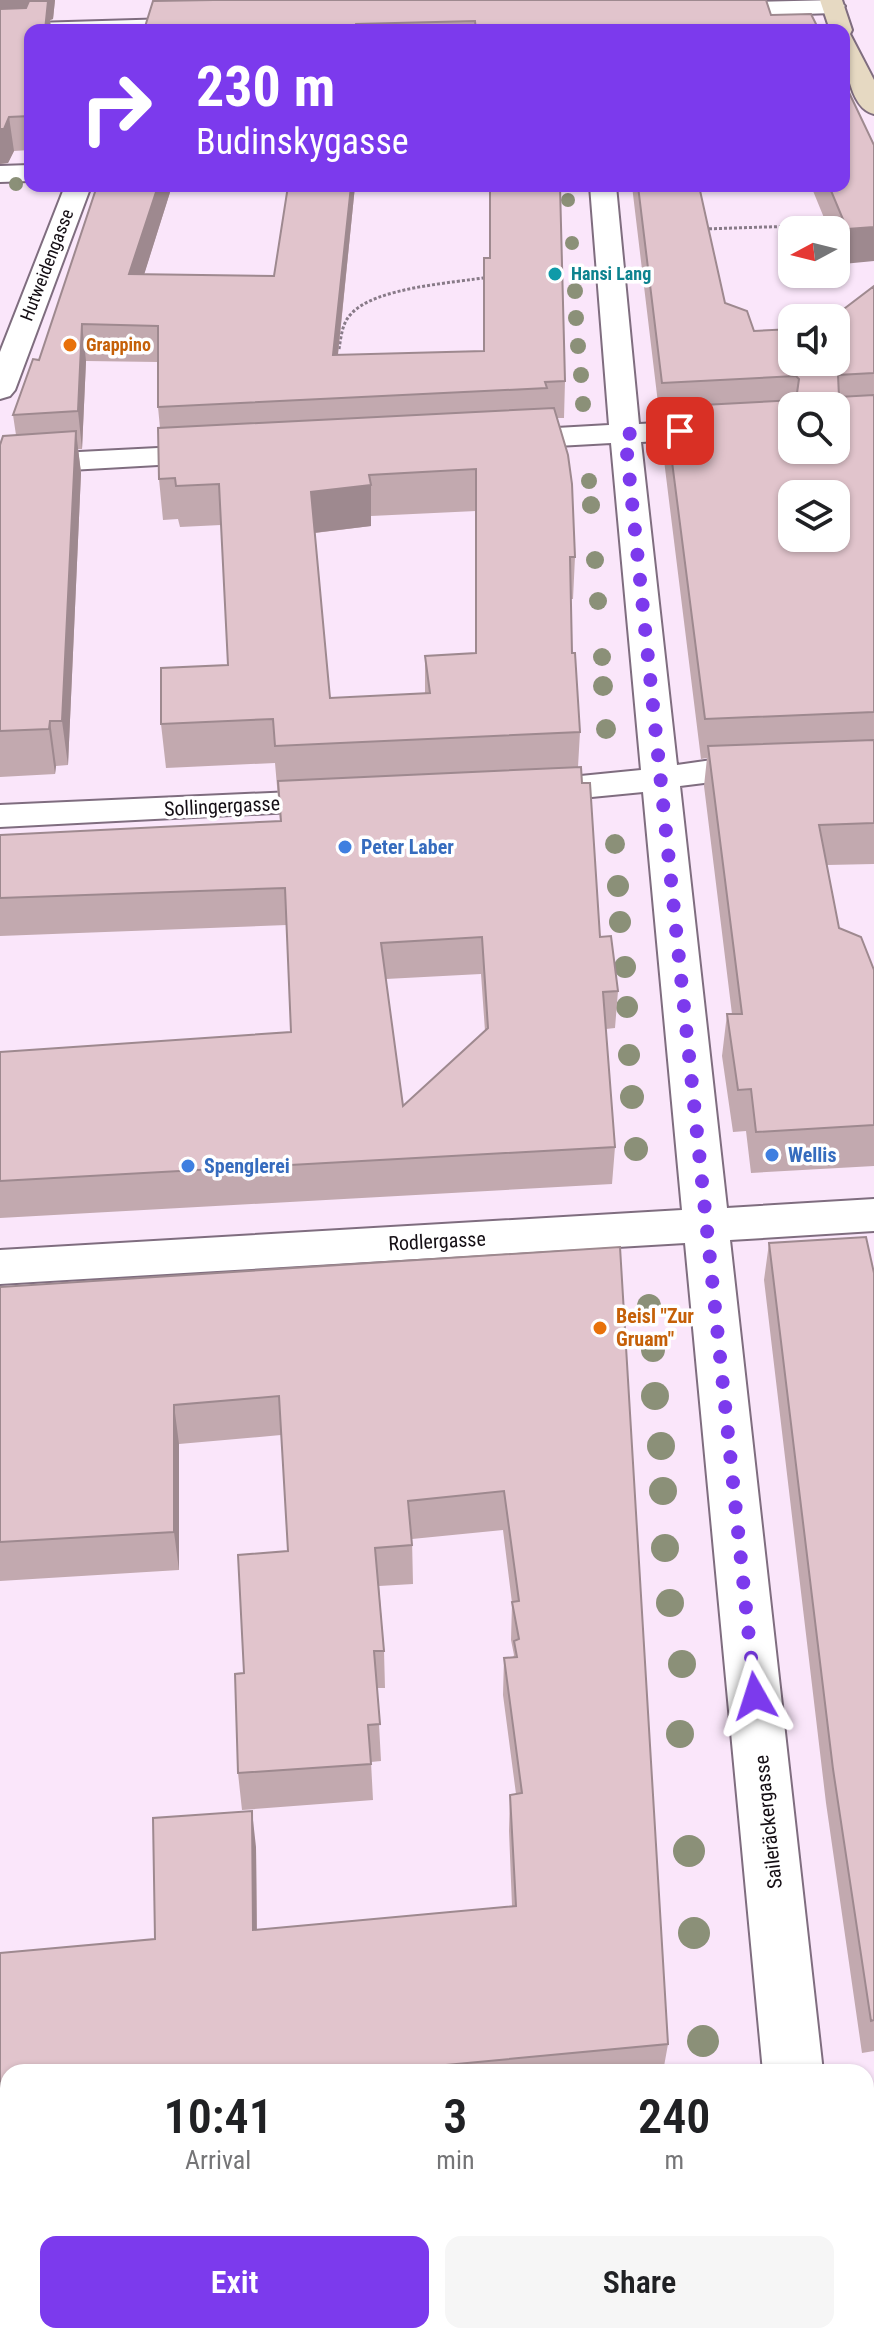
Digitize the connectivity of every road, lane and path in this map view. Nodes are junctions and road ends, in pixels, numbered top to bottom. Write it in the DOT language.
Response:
graph roads {
  1 [pos="148,0"];
  2 [pos="832,3"];
  3 [pos="685,11"];
  4 [pos="141,24"];
  5 [pos="839,24"];
  6 [pos="24,30"];
  7 [pos="0,31"];
  8 [pos="850,53"];
  9 [pos="874,107"];
  10 [pos="24,173"];
  11 [pos="0,174"];
  12 [pos="76,192"];
  13 [pos="604,192"];
  14 [pos="778,227"];
  15 [pos="698,229"];
  16 [pos="705,229"];
  17 [pos="708,241"];
  18 [pos="490,277"];
  19 [pos="323,350"];
  20 [pos="0,390"];
  21 [pos="778,426"];
  22 [pos="625,434"];
  23 [pos="468,441"];
  24 [pos="250,452"];
  25 [pos="0,465"];
  26 [pos="874,766"];
  27 [pos="662,777"];
  28 [pos="495,793"];
  29 [pos="367,799"];
  30 [pos="0,816"];
  31 [pos="874,1215"];
  32 [pos="707,1225"];
  33 [pos="0,1267"];
  34 [pos="792,2064"];
  1 -- 4 [label="street"];
  2 -- 3 [label="street"];
  2 -- 5 [label="main road"];
  6 -- 7 [label="street"];
  8 -- 9 [label="main road"];
  10 -- 11 [label="street"];
  12 -- 20 [label="street, Hutweidengasse"];
  13 -- 22 [label="street, Saileräckergasse"];
  14 -- 16 [label="path"];
  15 -- 16 [label="path"];
  16 -- 17 [label="path"];
  18 -- 19 [label="path"];
  21 -- 22 [label="street"];
  22 -- 23 [label="street"];
  22 -- 27 [label="street, Saileräckergasse"];
  24 -- 25 [label="street"];
  26 -- 27 [label="street"];
  27 -- 28 [label="street"];
  27 -- 32 [label="street, Saileräckergasse"];
  29 -- 30 [label="street, Sollingergasse"];
  31 -- 32 [label="street, Rodlergasse"];
  32 -- 33 [label="street, Rodlergasse"];
  32 -- 34 [label="street, Saileräckergasse"];
}
